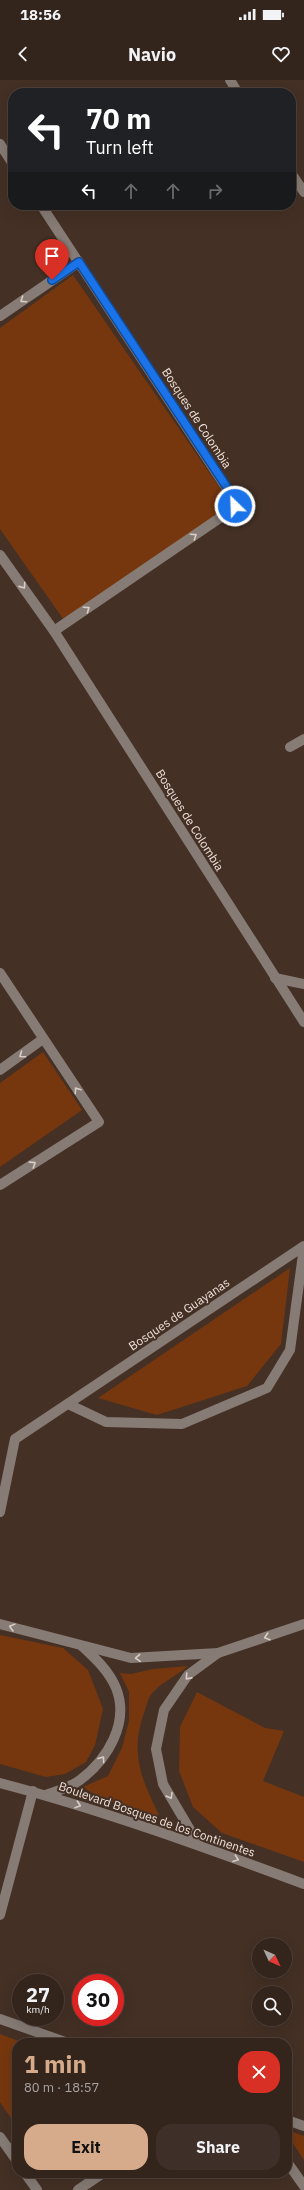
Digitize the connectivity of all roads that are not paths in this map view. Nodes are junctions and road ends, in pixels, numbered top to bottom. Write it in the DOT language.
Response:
graph roads {
  1 [pos="0,144"];
  2 [pos="8,156"];
  3 [pos="296,180"];
  4 [pos="304,192"];
  5 [pos="43,210"];
  6 [pos="79,262"];
  7 [pos="0,316"];
  8 [pos="0,555"];
  9 [pos="54,631"];
  10 [pos="304,739"];
  11 [pos="290,747"];
  12 [pos="0,974"];
  13 [pos="275,978"];
  14 [pos="304,984"];
  15 [pos="304,1022"];
  16 [pos="43,1040"];
  17 [pos="0,1070"];
  18 [pos="0,1185"];
  19 [pos="304,1246"];
  20 [pos="68,1404"];
  21 [pos="0,1512"];
  22 [pos="0,1624"];
  23 [pos="304,1624"];
  24 [pos="81,1645"];
  25 [pos="218,1652"];
  26 [pos="0,1783"];
  27 [pos="33,1791"];
  28 [pos="46,1795"];
  29 [pos="199,1845"];
  30 [pos="304,1884"];
  31 [pos="0,1915"];
  32 [pos="0,2019"];
  33 [pos="54,2038"];
  34 [pos="292,2122"];
  35 [pos="304,2126"];
  36 [pos="0,2137"];
  37 [pos="12,2154"];
  38 [pos="292,2169"];
  39 [pos="29,2178"];
  40 [pos="96,2178"];
  41 [pos="304,2186"];
  42 [pos="37,2190"];
  43 [pos="78,2190"];
  1 -- 2 [label="street"];
  3 -- 4 [label="street"];
  5 -- 6 [label="street, Bosques de Colombia"];
  6 -- 7 [label="street, one-way"];
  9 -- 6 [label="street, Bosques de Colombia, one-way"];
  8 -- 9 [label="street, Bosques de Colombia, one-way"];
  9 -- 13 [label="street, Bosques de Colombia"];
  10 -- 11 [label="street"];
  12 -- 16 [label="street"];
  13 -- 14 [label="street"];
  13 -- 15 [label="street, Bosques de Colombia"];
  16 -- 17 [label="street, one-way"];
  18 -- 16 [label="street, one-way"];
  19 -- 20 [label="street, Bosques de Guayanas"];
  19 -- 20 [label="street, Bosques de Guayanas"];
  20 -- 21 [label="street, Bosques de Guayanas"];
  24 -- 22 [label="street, one-way"];
  23 -- 25 [label="street, one-way"];
  25 -- 24 [label="street, one-way"];
  28 -- 24 [label="street, one-way"];
  25 -- 29 [label="street, one-way"];
  26 -- 27 [label="street, Boulevard Bosques de los Continentes"];
  27 -- 28 [label="street, Boulevard Bosques de los Continentes"];
  27 -- 31 [label="street"];
  28 -- 29 [label="street, Boulevard Bosques de los Continentes, one-way"];
  29 -- 30 [label="street, Boulevard Bosques de los Continentes, one-way"];
  32 -- 33 [label="street"];
  34 -- 35 [label="street"];
  36 -- 37 [label="street"];
  38 -- 41 [label="street"];
  39 -- 42 [label="street"];
  40 -- 43 [label="street"];
}
